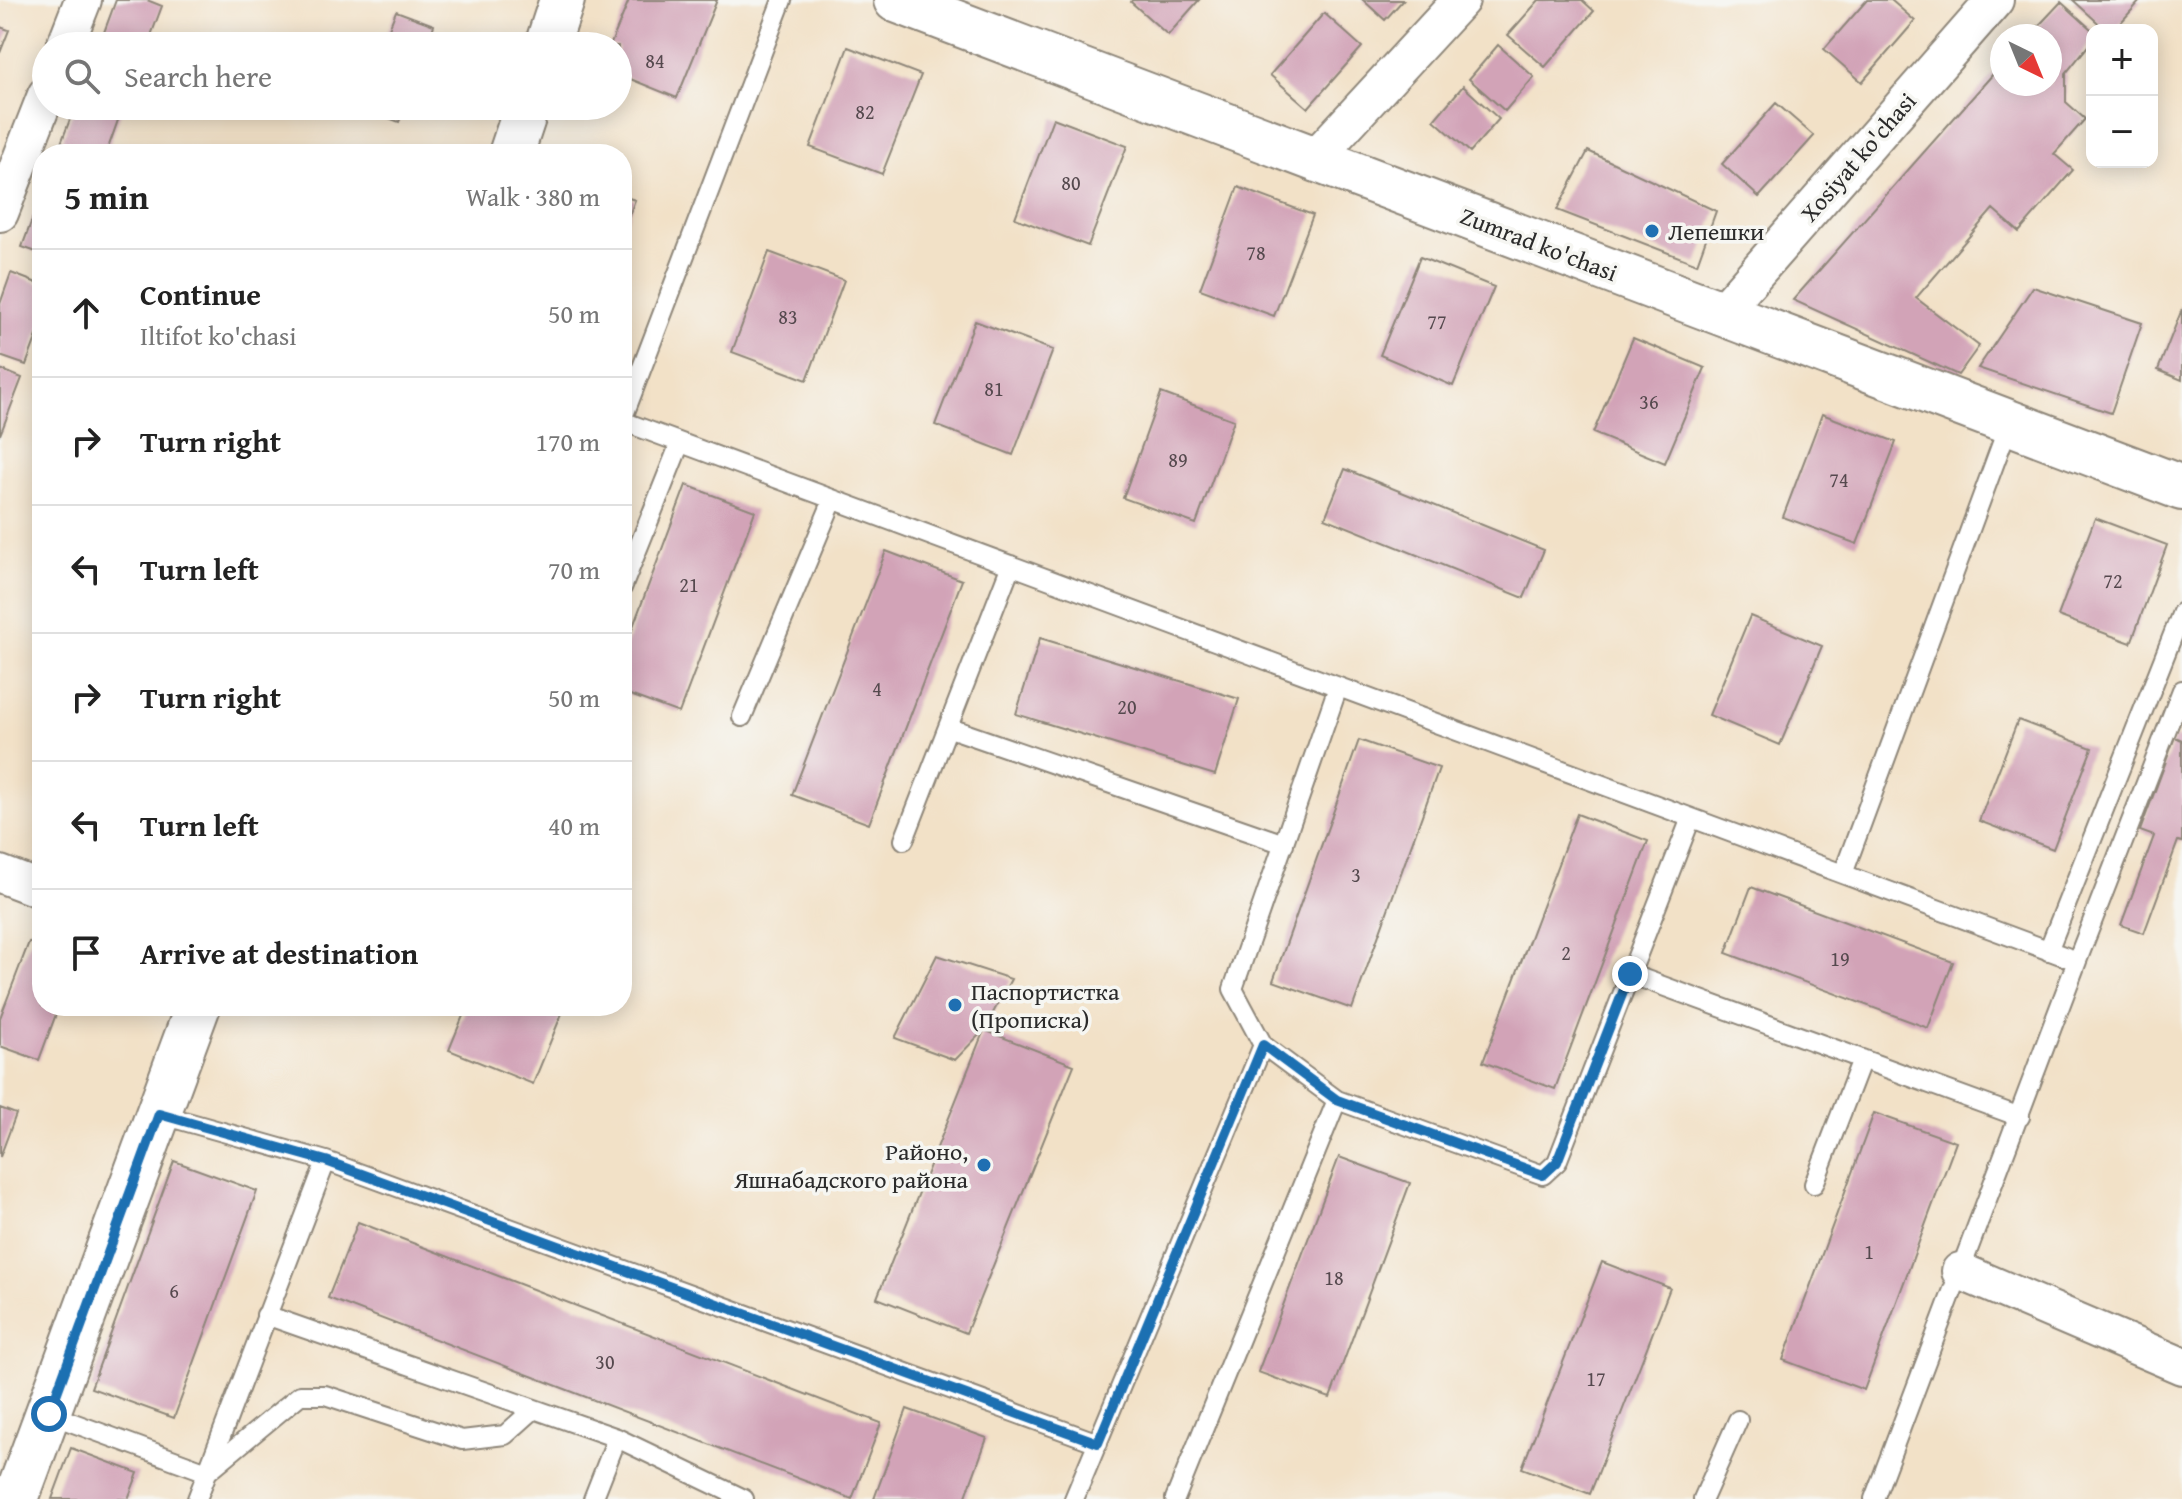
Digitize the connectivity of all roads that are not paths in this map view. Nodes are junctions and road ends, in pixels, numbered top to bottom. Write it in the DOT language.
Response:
graph roads {
  1 [pos="83,0"];
  2 [pos="562,0"];
  3 [pos="782,0"];
  4 [pos="896,0"];
  5 [pos="1461,0"];
  6 [pos="1995,0"];
  7 [pos="964,11"];
  8 [pos="70,32"];
  9 [pos="552,32"];
  10 [pos="36,120"];
  11 [pos="522,120"];
  12 [pos="514,144"];
  13 [pos="1315,158"];
  14 [pos="0,213"];
  15 [pos="1720,314"];
  16 [pos="632,394"];
  17 [pos="632,424"];
  18 [pos="2009,424"];
  19 [pos="680,443"];
  20 [pos="2182,488"];
  21 [pos="833,500"];
  22 [pos="632,563"];
  23 [pos="1011,565"];
  24 [pos="2182,612"];
  25 [pos="1338,687"];
  26 [pos="2182,690"];
  27 [pos="742,717"];
  28 [pos="950,728"];
  29 [pos="1691,818"];
  30 [pos="904,840"];
  31 [pos="1284,844"];
  32 [pos="0,874"];
  33 [pos="1843,874"];
  34 [pos="32,886"];
  35 [pos="2048,951"];
  36 [pos="2077,961"];
  37 [pos="1630,974"];
  38 [pos="194,1016"];
  39 [pos="1263,1045"];
  40 [pos="1862,1059"];
  41 [pos="1337,1100"];
  42 [pos="159,1114"];
  43 [pos="2020,1117"];
  44 [pos="326,1161"];
  45 [pos="1814,1184"];
  46 [pos="1960,1271"];
  47 [pos="266,1315"];
  48 [pos="2182,1366"];
  49 [pos="534,1409"];
  50 [pos="49,1414"];
  51 [pos="1738,1420"];
  52 [pos="617,1438"];
  53 [pos="1098,1443"];
  54 [pos="207,1472"];
  55 [pos="16,1499"];
  56 [pos="197,1499"];
  57 [pos="593,1499"];
  58 [pos="744,1499"];
  59 [pos="1074,1499"];
  60 [pos="1175,1499"];
  61 [pos="1703,1499"];
  62 [pos="1874,1499"];
  1 -- 8 [label="street"];
  2 -- 9 [label="street"];
  3 -- 16 [label="lane"];
  4 -- 7 [label="street, Zumrad ko'chasi"];
  5 -- 13 [label="street"];
  6 -- 15 [label="street, Xosiyat ko'chasi"];
  7 -- 13 [label="street, Zumrad ko'chasi"];
  10 -- 14 [label="street"];
  11 -- 12 [label="street"];
  13 -- 15 [label="street, Zumrad ko'chasi"];
  15 -- 18 [label="street, Zumrad ko'chasi"];
  17 -- 19 [label="lane"];
  18 -- 20 [label="street, Zumrad ko'chasi"];
  18 -- 33 [label="lane"];
  19 -- 21 [label="lane"];
  19 -- 22 [label="lane"];
  21 -- 23 [label="lane"];
  21 -- 27 [label="lane"];
  23 -- 25 [label="lane"];
  23 -- 28 [label="lane"];
  24 -- 35 [label="lane"];
  25 -- 29 [label="lane"];
  25 -- 31 [label="lane"];
  26 -- 36 [label="lane"];
  28 -- 30 [label="lane"];
  28 -- 31 [label="lane"];
  29 -- 33 [label="lane"];
  29 -- 37 [label="lane"];
  31 -- 39 [label="lane"];
  32 -- 34 [label="street"];
  33 -- 35 [label="lane"];
  35 -- 36 [label="lane"];
  36 -- 43 [label="lane"];
  37 -- 40 [label="lane"];
  37 -- 41 [label="lane"];
  38 -- 42 [label="street"];
  39 -- 41 [label="lane"];
  39 -- 53 [label="lane"];
  40 -- 43 [label="lane"];
  40 -- 45 [label="lane"];
  41 -- 60 [label="lane"];
  42 -- 44 [label="lane"];
  42 -- 50 [label="street"];
  43 -- 46 [label="lane"];
  44 -- 47 [label="lane"];
  44 -- 53 [label="lane"];
  46 -- 48 [label="street"];
  46 -- 62 [label="lane"];
  47 -- 49 [label="lane"];
  47 -- 54 [label="lane"];
  49 -- 52 [label="lane"];
  49 -- 54 [label="lane"];
  50 -- 54 [label="lane"];
  50 -- 55 [label="street"];
  51 -- 61 [label="lane"];
  52 -- 57 [label="lane"];
  52 -- 58 [label="lane"];
  53 -- 59 [label="lane"];
  54 -- 56 [label="lane"];
}
